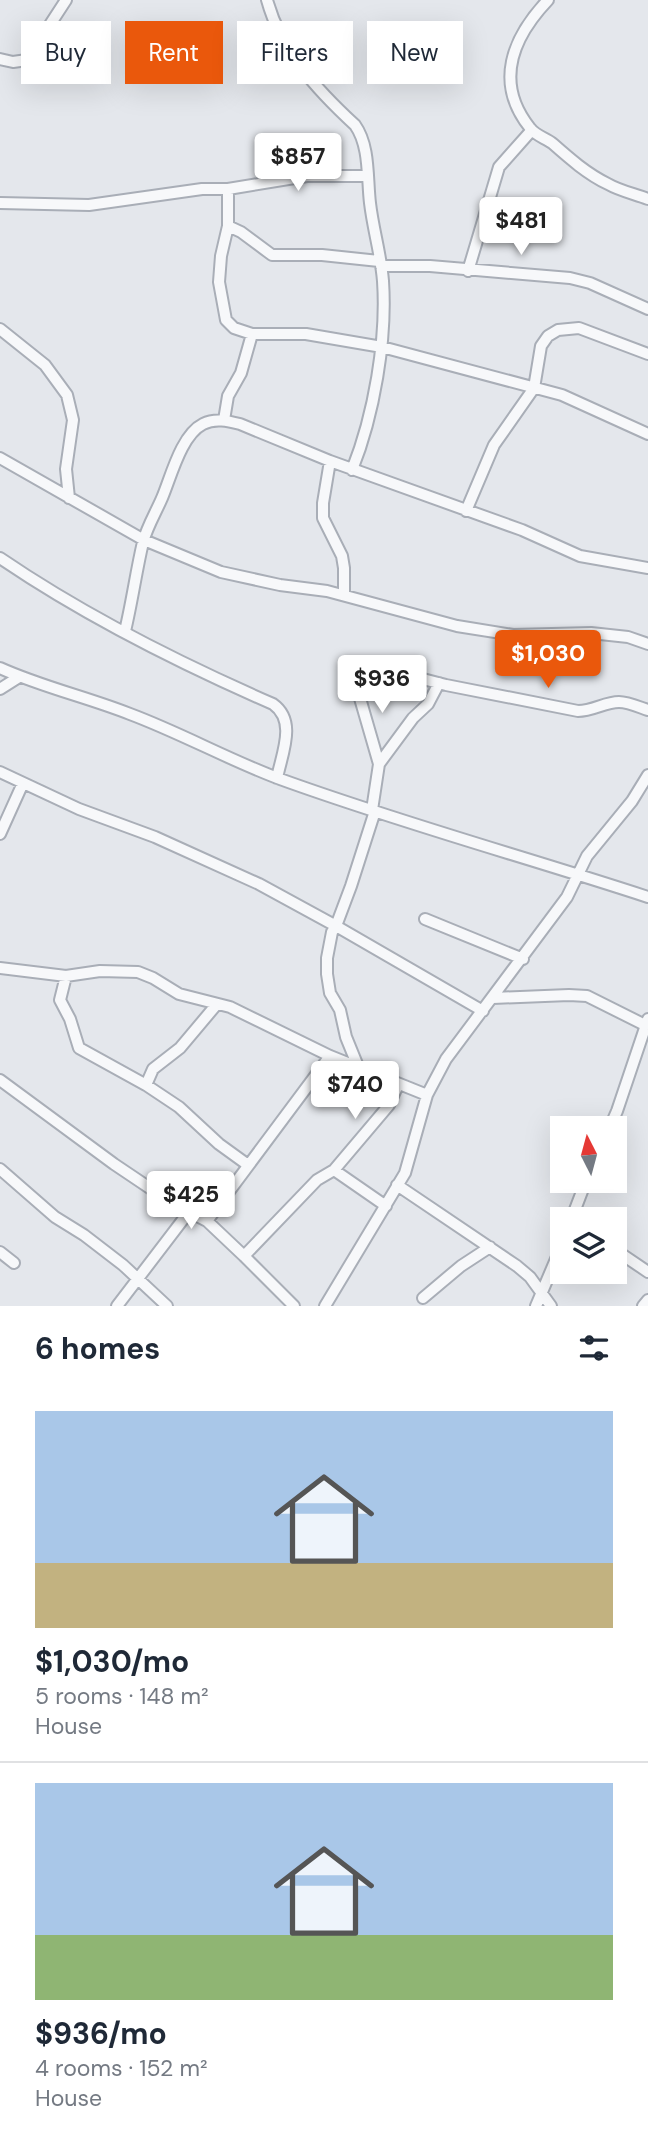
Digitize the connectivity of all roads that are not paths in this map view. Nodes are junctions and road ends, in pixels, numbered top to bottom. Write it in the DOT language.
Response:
graph roads {
  1 [pos="66,0"];
  2 [pos="267,0"];
  3 [pos="548,0"];
  4 [pos="0,58"];
  5 [pos="531,131"];
  6 [pos="367,176"];
  7 [pos="228,189"];
  8 [pos="648,199"];
  9 [pos="0,203"];
  10 [pos="229,226"];
  11 [pos="380,264"];
  12 [pos="468,271"];
  13 [pos="648,309"];
  14 [pos="0,329"];
  15 [pos="252,334"];
  16 [pos="382,347"];
  17 [pos="648,354"];
  18 [pos="534,388"];
  19 [pos="224,420"];
  20 [pos="648,434"];
  21 [pos="0,458"];
  22 [pos="330,461"];
  23 [pos="352,470"];
  24 [pos="69,498"];
  25 [pos="466,510"];
  26 [pos="144,540"];
  27 [pos="0,558"];
  28 [pos="648,568"];
  29 [pos="344,595"];
  30 [pos="125,631"];
  31 [pos="648,644"];
  32 [pos="0,668"];
  33 [pos="19,677"];
  34 [pos="439,684"];
  35 [pos="0,689"];
  36 [pos="648,710"];
  37 [pos="379,764"];
  38 [pos="0,772"];
  39 [pos="648,775"];
  40 [pos="277,778"];
  41 [pos="23,783"];
  42 [pos="374,811"];
  43 [pos="0,834"];
  44 [pos="579,874"];
  45 [pos="648,897"];
  46 [pos="425,919"];
  47 [pos="336,926"];
  48 [pos="523,959"];
  49 [pos="0,968"];
  50 [pos="66,976"];
  51 [pos="493,998"];
  52 [pos="217,1004"];
  53 [pos="483,1012"];
  54 [pos="646,1028"];
  55 [pos="330,1056"];
  56 [pos="359,1069"];
  57 [pos="0,1080"];
  58 [pos="146,1085"];
  59 [pos="398,1085"];
  60 [pos="427,1095"];
  61 [pos="615,1116"];
  62 [pos="248,1165"];
  63 [pos="0,1169"];
  64 [pos="334,1170"];
  65 [pos="397,1185"];
  66 [pos="386,1206"];
  67 [pos="188,1213"];
  68 [pos="207,1221"];
  69 [pos="490,1247"];
  70 [pos="0,1252"];
  71 [pos="244,1256"];
  72 [pos="627,1258"];
  73 [pos="14,1263"];
  74 [pos="648,1272"];
  75 [pos="550,1273"];
  76 [pos="137,1278"];
  77 [pos="541,1294"];
  78 [pos="423,1298"];
  79 [pos="117,1306"];
  80 [pos="167,1306"];
  81 [pos="294,1306"];
  82 [pos="325,1306"];
  83 [pos="536,1306"];
  84 [pos="551,1306"];
  1 -- 4 [label="street"];
  2 -- 6 [label="street"];
  3 -- 5 [label="street"];
  5 -- 8 [label="street"];
  5 -- 12 [label="street"];
  6 -- 7 [label="street"];
  6 -- 11 [label="street"];
  7 -- 9 [label="street"];
  7 -- 10 [label="street"];
  10 -- 11 [label="street"];
  10 -- 15 [label="street"];
  11 -- 12 [label="street"];
  11 -- 16 [label="street"];
  12 -- 13 [label="street"];
  14 -- 24 [label="street"];
  15 -- 16 [label="street"];
  15 -- 19 [label="street"];
  16 -- 18 [label="street"];
  16 -- 23 [label="street"];
  17 -- 18 [label="street"];
  18 -- 20 [label="street"];
  18 -- 25 [label="street"];
  19 -- 22 [label="street"];
  19 -- 26 [label="street"];
  21 -- 24 [label="street"];
  22 -- 23 [label="street"];
  22 -- 29 [label="street"];
  23 -- 25 [label="street"];
  24 -- 26 [label="street"];
  25 -- 28 [label="street"];
  26 -- 29 [label="street"];
  26 -- 30 [label="street"];
  27 -- 30 [label="street"];
  29 -- 31 [label="street"];
  30 -- 40 [label="street"];
  32 -- 33 [label="street"];
  33 -- 35 [label="street"];
  33 -- 40 [label="street"];
  34 -- 36 [label="street"];
  34 -- 37 [label="street"];
  34 -- 37 [label="street"];
  37 -- 42 [label="street"];
  38 -- 41 [label="street"];
  39 -- 44 [label="street"];
  40 -- 42 [label="street"];
  41 -- 43 [label="street"];
  41 -- 47 [label="street"];
  42 -- 44 [label="street"];
  42 -- 47 [label="street"];
  44 -- 45 [label="street"];
  44 -- 48 [label="street"];
  46 -- 48 [label="street"];
  47 -- 53 [label="street"];
  47 -- 56 [label="street"];
  48 -- 51 [label="street"];
  49 -- 50 [label="street"];
  50 -- 52 [label="street"];
  50 -- 58 [label="street"];
  51 -- 53 [label="street"];
  51 -- 54 [label="street"];
  52 -- 55 [label="street"];
  52 -- 58 [label="street"];
  53 -- 60 [label="street"];
  54 -- 61 [label="street"];
  55 -- 56 [label="street"];
  55 -- 62 [label="street"];
  56 -- 59 [label="street"];
  57 -- 67 [label="street"];
  58 -- 62 [label="street"];
  59 -- 60 [label="street"];
  59 -- 64 [label="street"];
  60 -- 65 [label="street"];
  62 -- 68 [label="street"];
  63 -- 76 [label="street"];
  64 -- 66 [label="street"];
  64 -- 71 [label="street"];
  65 -- 66 [label="street"];
  65 -- 69 [label="street"];
  66 -- 82 [label="street"];
  67 -- 68 [label="street"];
  67 -- 76 [label="street"];
  68 -- 71 [label="street"];
  69 -- 77 [label="street"];
  69 -- 78 [label="street"];
  70 -- 73 [label="street"];
  71 -- 81 [label="street"];
  72 -- 74 [label="street"];
  75 -- 77 [label="street"];
  76 -- 79 [label="street"];
  76 -- 80 [label="street"];
  77 -- 83 [label="street"];
  77 -- 84 [label="street"];
}
